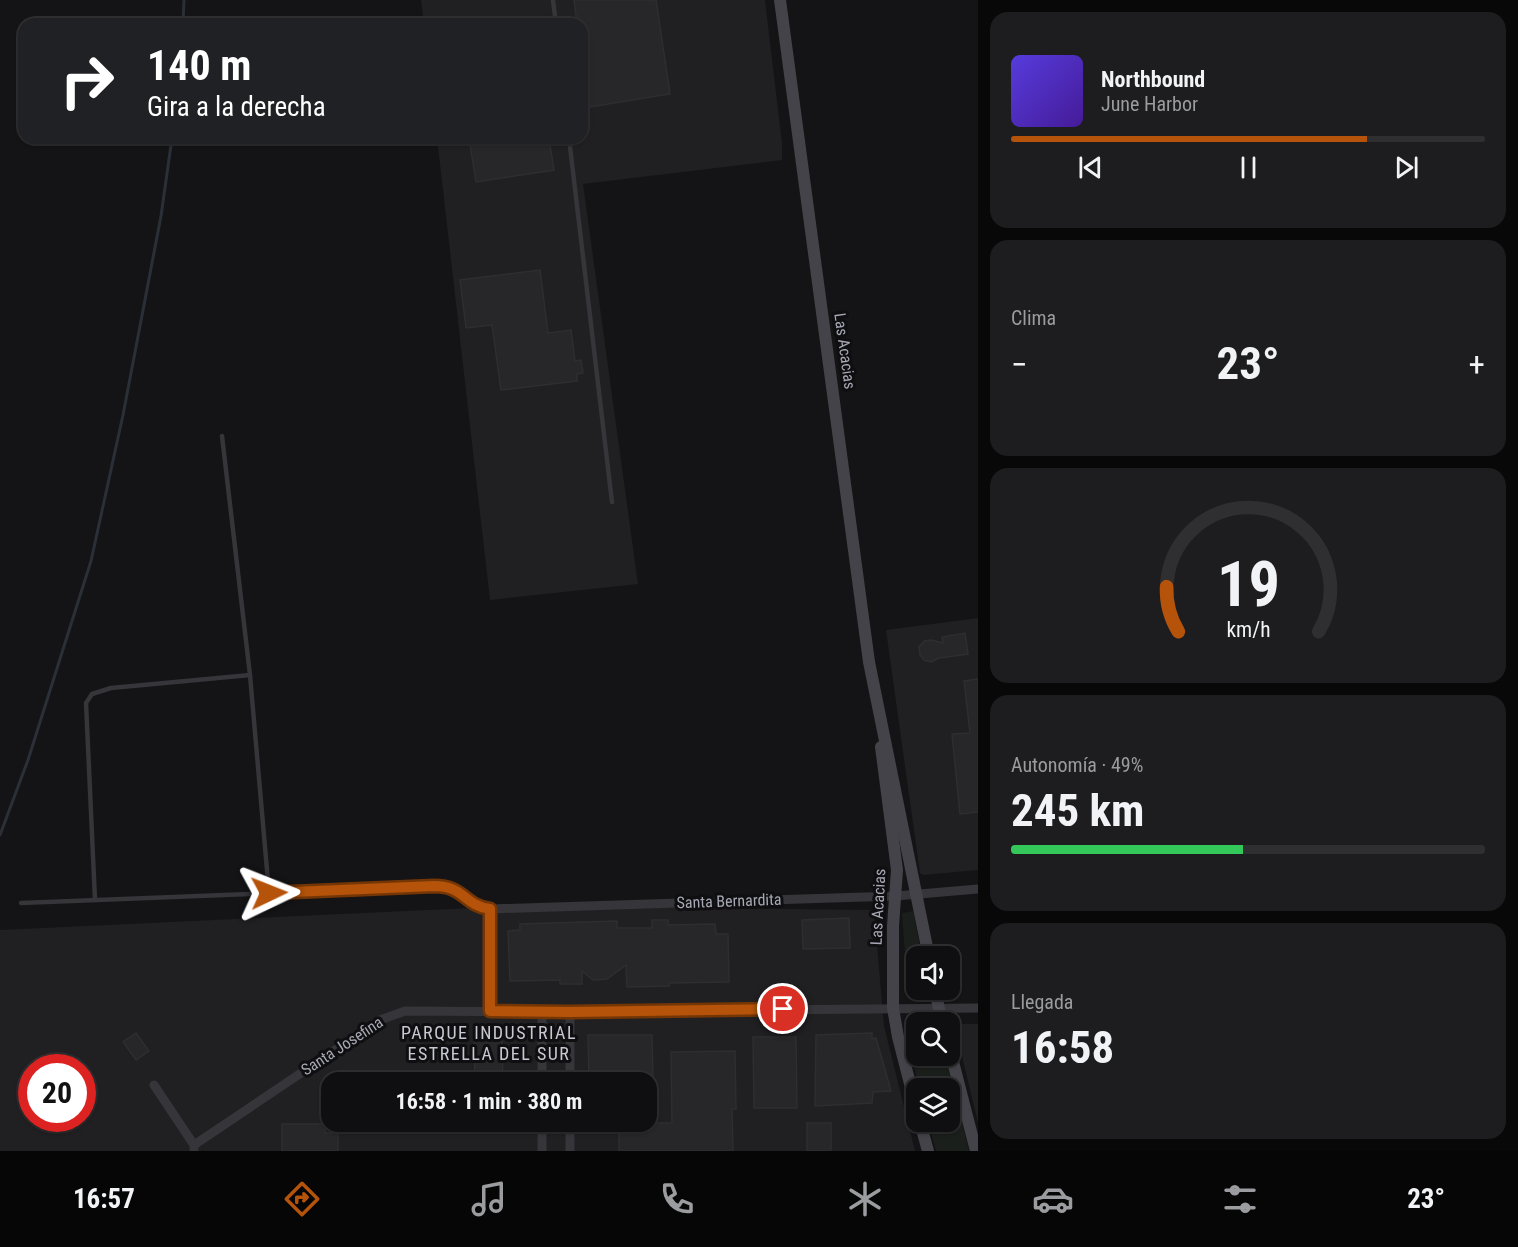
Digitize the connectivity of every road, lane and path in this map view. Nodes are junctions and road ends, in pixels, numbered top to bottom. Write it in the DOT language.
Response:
graph roads {
  1 [pos="553,0"];
  2 [pos="780,0"];
  3 [pos="555,18"];
  4 [pos="570,144"];
  5 [pos="222,436"];
  6 [pos="612,502"];
  7 [pos="250,675"];
  8 [pos="877,707"];
  9 [pos="978,889"];
  10 [pos="269,893"];
  11 [pos="918,895"];
  12 [pos="896,896"];
  13 [pos="95,900"];
  14 [pos="21,903"];
  15 [pos="479,907"];
  16 [pos="490,909"];
  17 [pos="927,946"];
  18 [pos="937,1000"];
  19 [pos="893,1008"];
  20 [pos="939,1008"];
  21 [pos="978,1008"];
  22 [pos="490,1011"];
  23 [pos="542,1012"];
  24 [pos="570,1012"];
  25 [pos="940,1012"];
  26 [pos="954,1066"];
  27 [pos="542,1072"];
  28 [pos="570,1072"];
  29 [pos="909,1078"];
  30 [pos="154,1085"];
  31 [pos="542,1132"];
  32 [pos="570,1132"];
  33 [pos="923,1132"];
  34 [pos="194,1148"];
  35 [pos="542,1151"];
  36 [pos="570,1151"];
  37 [pos="928,1151"];
  38 [pos="976,1151"];
  1 -- 3 [label="lane"];
  2 -- 8 [label="main road, Las Acacias"];
  4 -- 6 [label="lane"];
  5 -- 7 [label="lane"];
  7 -- 10 [label="lane"];
  7 -- 13 [label="lane"];
  8 -- 11 [label="main road, Las Acacias"];
  8 -- 12 [label="main road, Las Acacias"];
  9 -- 11 [label="street, Santa Bernardita"];
  10 -- 13 [label="lane"];
  10 -- 15 [label="lane"];
  11 -- 12 [label="street, Santa Bernardita"];
  11 -- 17 [label="main road, Las Acacias"];
  12 -- 16 [label="street, Santa Bernardita"];
  12 -- 19 [label="main road, Las Acacias"];
  13 -- 14 [label="lane"];
  15 -- 16 [label="street, Santa Bernardita"];
  16 -- 22 [label="lane"];
  18 -- 20 [label="main road"];
  19 -- 20 [label="street, Santa Josefina"];
  19 -- 24 [label="street, Santa Josefina"];
  19 -- 29 [label="main road, Las Acacias"];
  20 -- 21 [label="street, Santa Josefina"];
  20 -- 25 [label="main road"];
  22 -- 23 [label="street, Santa Josefina"];
  22 -- 34 [label="street, Santa Josefina"];
  23 -- 24 [label="street, Santa Josefina"];
  23 -- 27 [label="street"];
  24 -- 28 [label="street"];
  26 -- 38 [label="main road"];
  30 -- 34 [label="street"];
  31 -- 35 [label="street"];
  32 -- 36 [label="street"];
  33 -- 37 [label="main road"];
}
